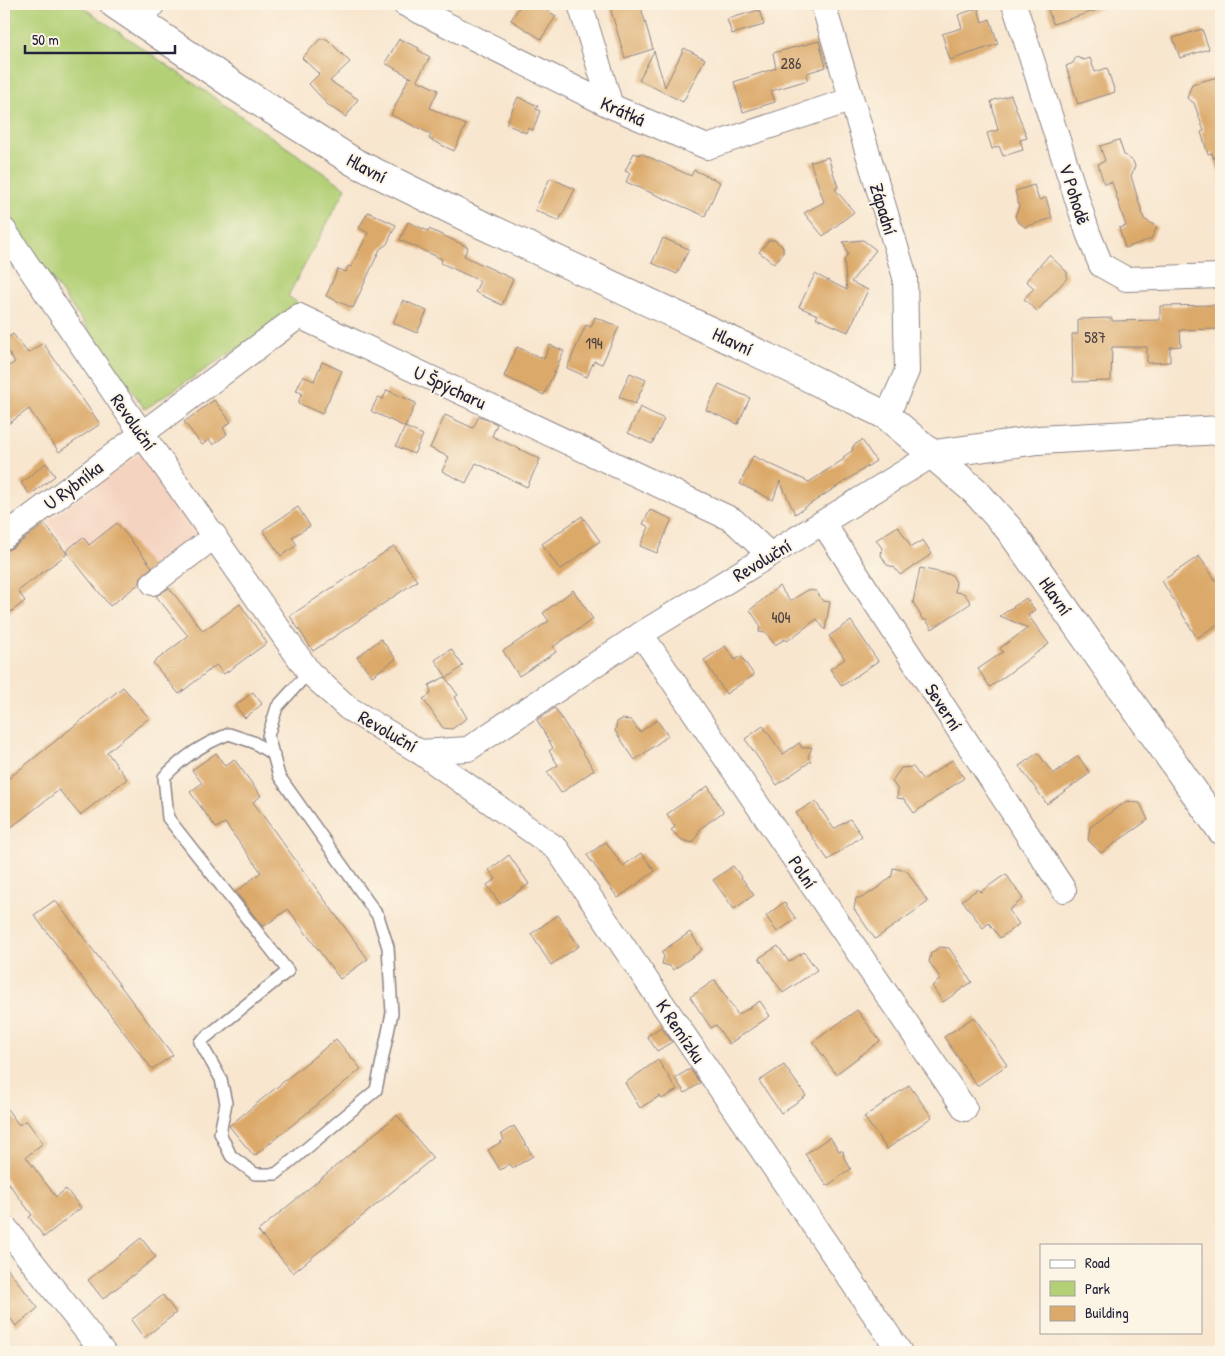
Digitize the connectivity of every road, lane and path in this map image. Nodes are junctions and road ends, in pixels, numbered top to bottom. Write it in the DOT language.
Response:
graph roads {
  1 [pos="114,4"];
  2 [pos="405,4"];
  3 [pos="580,4"];
  4 [pos="822,4"];
  5 [pos="1014,4"];
  6 [pos="146,13"];
  7 [pos="850,100"];
  8 [pos="611,106"];
  9 [pos="4,230"];
  10 [pos="1221,276"];
  11 [pos="887,416"];
  12 [pos="1221,430"];
  13 [pos="142,434"];
  14 [pos="934,454"];
  15 [pos="823,524"];
  16 [pos="215,536"];
  17 [pos="4,537"];
  18 [pos="770,554"];
  19 [pos="153,583"];
  20 [pos="641,634"];
  21 [pos="309,672"];
  22 [pos="420,752"];
  23 [pos="274,755"];
  24 [pos="1221,830"];
  25 [pos="1064,890"];
  26 [pos="965,1110"];
  27 [pos="4,1226"];
  28 [pos="103,1352"];
  29 [pos="900,1352"];
  1 -- 6 [label="street, Hlavní"];
  2 -- 8 [label="street, Krátká"];
  3 -- 8 [label="street"];
  4 -- 7 [label="street, Západní"];
  5 -- 10 [label="street, V Pohodě"];
  6 -- 11 [label="street, Hlavní"];
  7 -- 8 [label="street, Krátká"];
  7 -- 11 [label="street, Západní"];
  9 -- 13 [label="street, Revoluční"];
  11 -- 14 [label="street, Hlavní"];
  12 -- 14 [label="street"];
  13 -- 16 [label="street, Revoluční"];
  13 -- 17 [label="street, U Rybníka"];
  13 -- 18 [label="street, U Špýcharu"];
  14 -- 15 [label="street, Revoluční"];
  14 -- 24 [label="street, Hlavní"];
  15 -- 18 [label="street, Revoluční"];
  15 -- 25 [label="street, Severní"];
  16 -- 19 [label="street"];
  16 -- 21 [label="street, Revoluční"];
  18 -- 20 [label="street, Revoluční"];
  20 -- 22 [label="street, Revoluční"];
  20 -- 26 [label="street, Polní"];
  21 -- 22 [label="street, Revoluční"];
  21 -- 23 [label="lane"];
  22 -- 29 [label="street, K Remízku"];
  23 -- 23 [label="lane"];
  27 -- 28 [label="street"];
}
